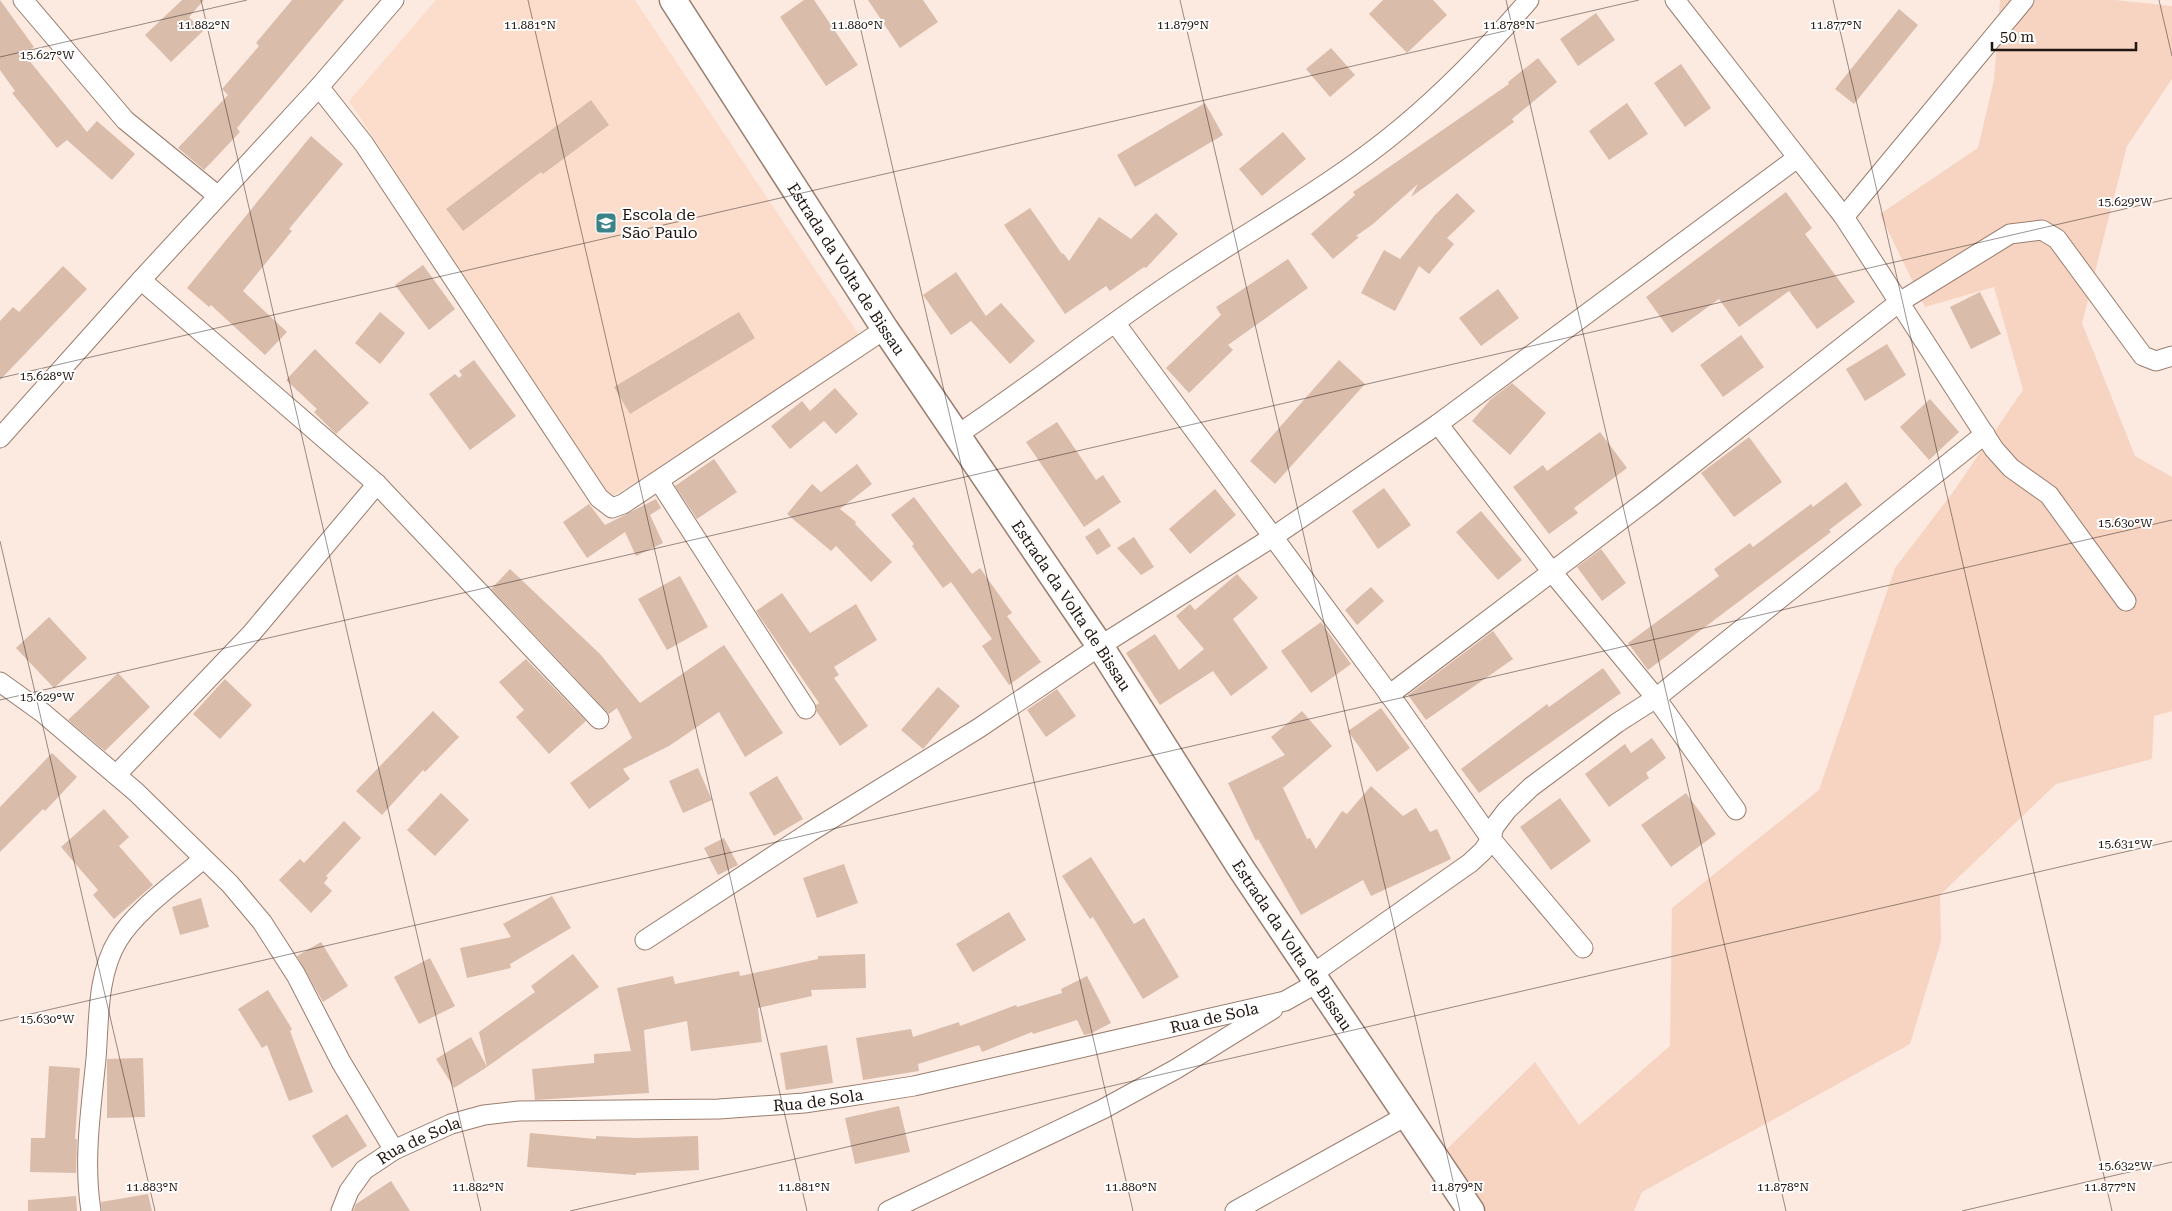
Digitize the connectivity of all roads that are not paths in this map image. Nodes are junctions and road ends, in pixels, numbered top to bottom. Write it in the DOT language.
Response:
graph roads {
  1 [pos="23,0"];
  2 [pos="394,0"];
  3 [pos="673,0"];
  4 [pos="1528,0"];
  5 [pos="1675,0"];
  6 [pos="2024,0"];
  7 [pos="319,87"];
  8 [pos="1797,158"];
  9 [pos="218,196"];
  10 [pos="1844,217"];
  11 [pos="141,280"];
  12 [pos="1898,303"];
  13 [pos="1116,324"];
  14 [pos="886,329"];
  15 [pos="2172,356"];
  16 [pos="1438,424"];
  17 [pos="1985,434"];
  18 [pos="957,435"];
  19 [pos="0,438"];
  20 [pos="659,481"];
  21 [pos="377,484"];
  22 [pos="1272,537"];
  23 [pos="1552,572"];
  24 [pos="2126,601"];
  25 [pos="1100,646"];
  26 [pos="0,682"];
  27 [pos="1389,695"];
  28 [pos="1656,698"];
  29 [pos="806,709"];
  30 [pos="599,719"];
  31 [pos="116,774"];
  32 [pos="1736,810"];
  33 [pos="1491,839"];
  34 [pos="203,859"];
  35 [pos="644,940"];
  36 [pos="1583,948"];
  37 [pos="1314,979"];
  38 [pos="1285,1001"];
  39 [pos="1406,1116"];
  40 [pos="394,1150"];
  41 [pos="91,1211"];
  42 [pos="340,1211"];
  43 [pos="888,1211"];
  44 [pos="1235,1211"];
  45 [pos="1471,1211"];
  1 -- 9 [label="street"];
  2 -- 7 [label="street"];
  3 -- 14 [label="main road, Estrada da Volta de Bissau"];
  4 -- 13 [label="street"];
  5 -- 8 [label="street"];
  6 -- 10 [label="street"];
  7 -- 9 [label="street"];
  7 -- 20 [label="street"];
  8 -- 10 [label="street"];
  8 -- 16 [label="street"];
  9 -- 11 [label="street"];
  10 -- 12 [label="street"];
  11 -- 19 [label="street"];
  11 -- 21 [label="street"];
  12 -- 15 [label="street"];
  12 -- 17 [label="street"];
  12 -- 23 [label="street"];
  13 -- 18 [label="street"];
  13 -- 22 [label="street"];
  14 -- 18 [label="main road, Estrada da Volta de Bissau"];
  14 -- 20 [label="street"];
  16 -- 22 [label="street"];
  16 -- 23 [label="street"];
  17 -- 24 [label="street"];
  17 -- 28 [label="street, Rua de Sola"];
  18 -- 25 [label="main road, Estrada da Volta de Bissau"];
  20 -- 29 [label="street"];
  21 -- 30 [label="street"];
  21 -- 31 [label="street"];
  22 -- 25 [label="street"];
  22 -- 27 [label="street"];
  23 -- 27 [label="street"];
  23 -- 28 [label="street"];
  25 -- 35 [label="street"];
  25 -- 37 [label="main road, Estrada da Volta de Bissau"];
  26 -- 31 [label="street"];
  27 -- 33 [label="street"];
  28 -- 32 [label="street"];
  28 -- 33 [label="street, Rua de Sola"];
  31 -- 34 [label="street"];
  33 -- 36 [label="street"];
  33 -- 37 [label="street, Rua de Sola"];
  34 -- 40 [label="street"];
  34 -- 41 [label="street"];
  37 -- 38 [label="street, Rua de Sola"];
  37 -- 39 [label="main road, Estrada da Volta de Bissau"];
  38 -- 40 [label="street, Rua de Sola"];
  38 -- 43 [label="street"];
  39 -- 44 [label="street"];
  39 -- 45 [label="main road, Estrada da Volta de Bissau"];
  40 -- 42 [label="street, Rua de Sola"];
}
